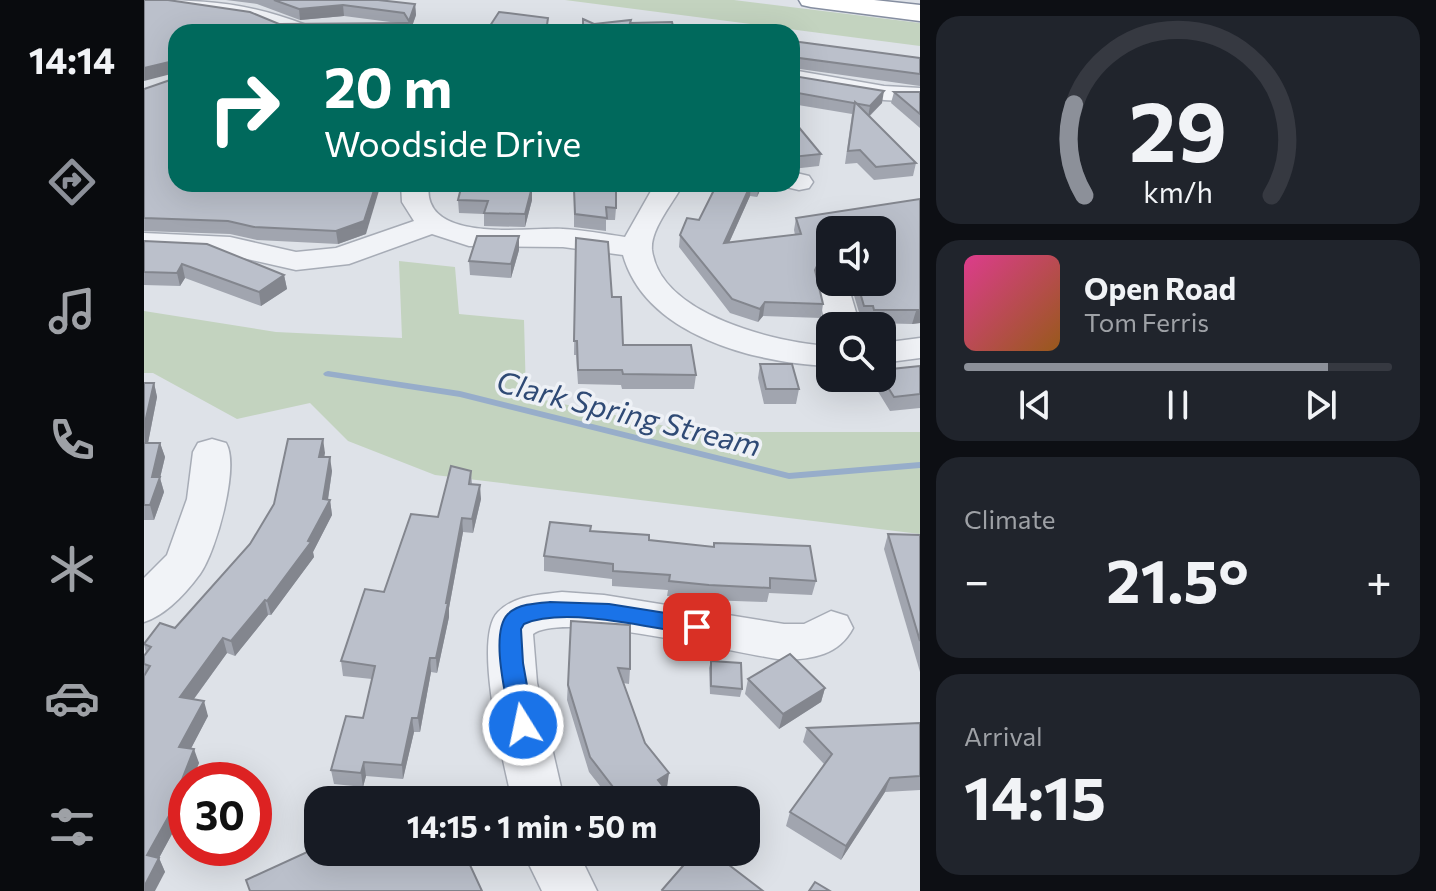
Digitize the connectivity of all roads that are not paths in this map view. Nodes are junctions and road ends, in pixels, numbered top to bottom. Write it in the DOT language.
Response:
graph roads {
  1 [pos="158,0"];
  2 [pos="811,0"];
  3 [pos="226,11"];
  4 [pos="920,13"];
  5 [pos="190,24"];
  6 [pos="279,24"];
  7 [pos="800,78"];
  8 [pos="920,95"];
  9 [pos="413,192"];
  10 [pos="665,192"];
  11 [pos="432,224"];
  12 [pos="144,242"];
  13 [pos="637,248"];
  14 [pos="920,348"];
  15 [pos="896,351"];
  16 [pos="816,354"];
  17 [pos="212,452"];
  18 [pos="144,605"];
  19 [pos="831,628"];
  20 [pos="535,786"];
  21 [pos="557,866"];
  22 [pos="570,891"];
  1 -- 3 [label="street"];
  2 -- 4 [label="highway"];
  3 -- 5 [label="street"];
  3 -- 6 [label="street"];
  7 -- 8 [label="street"];
  9 -- 11 [label="street"];
  10 -- 13 [label="street"];
  11 -- 12 [label="street"];
  11 -- 13 [label="street"];
  13 -- 16 [label="street"];
  14 -- 15 [label="street"];
  17 -- 18 [label="street"];
  19 -- 20 [label="street"];
  21 -- 22 [label="street"];
}
